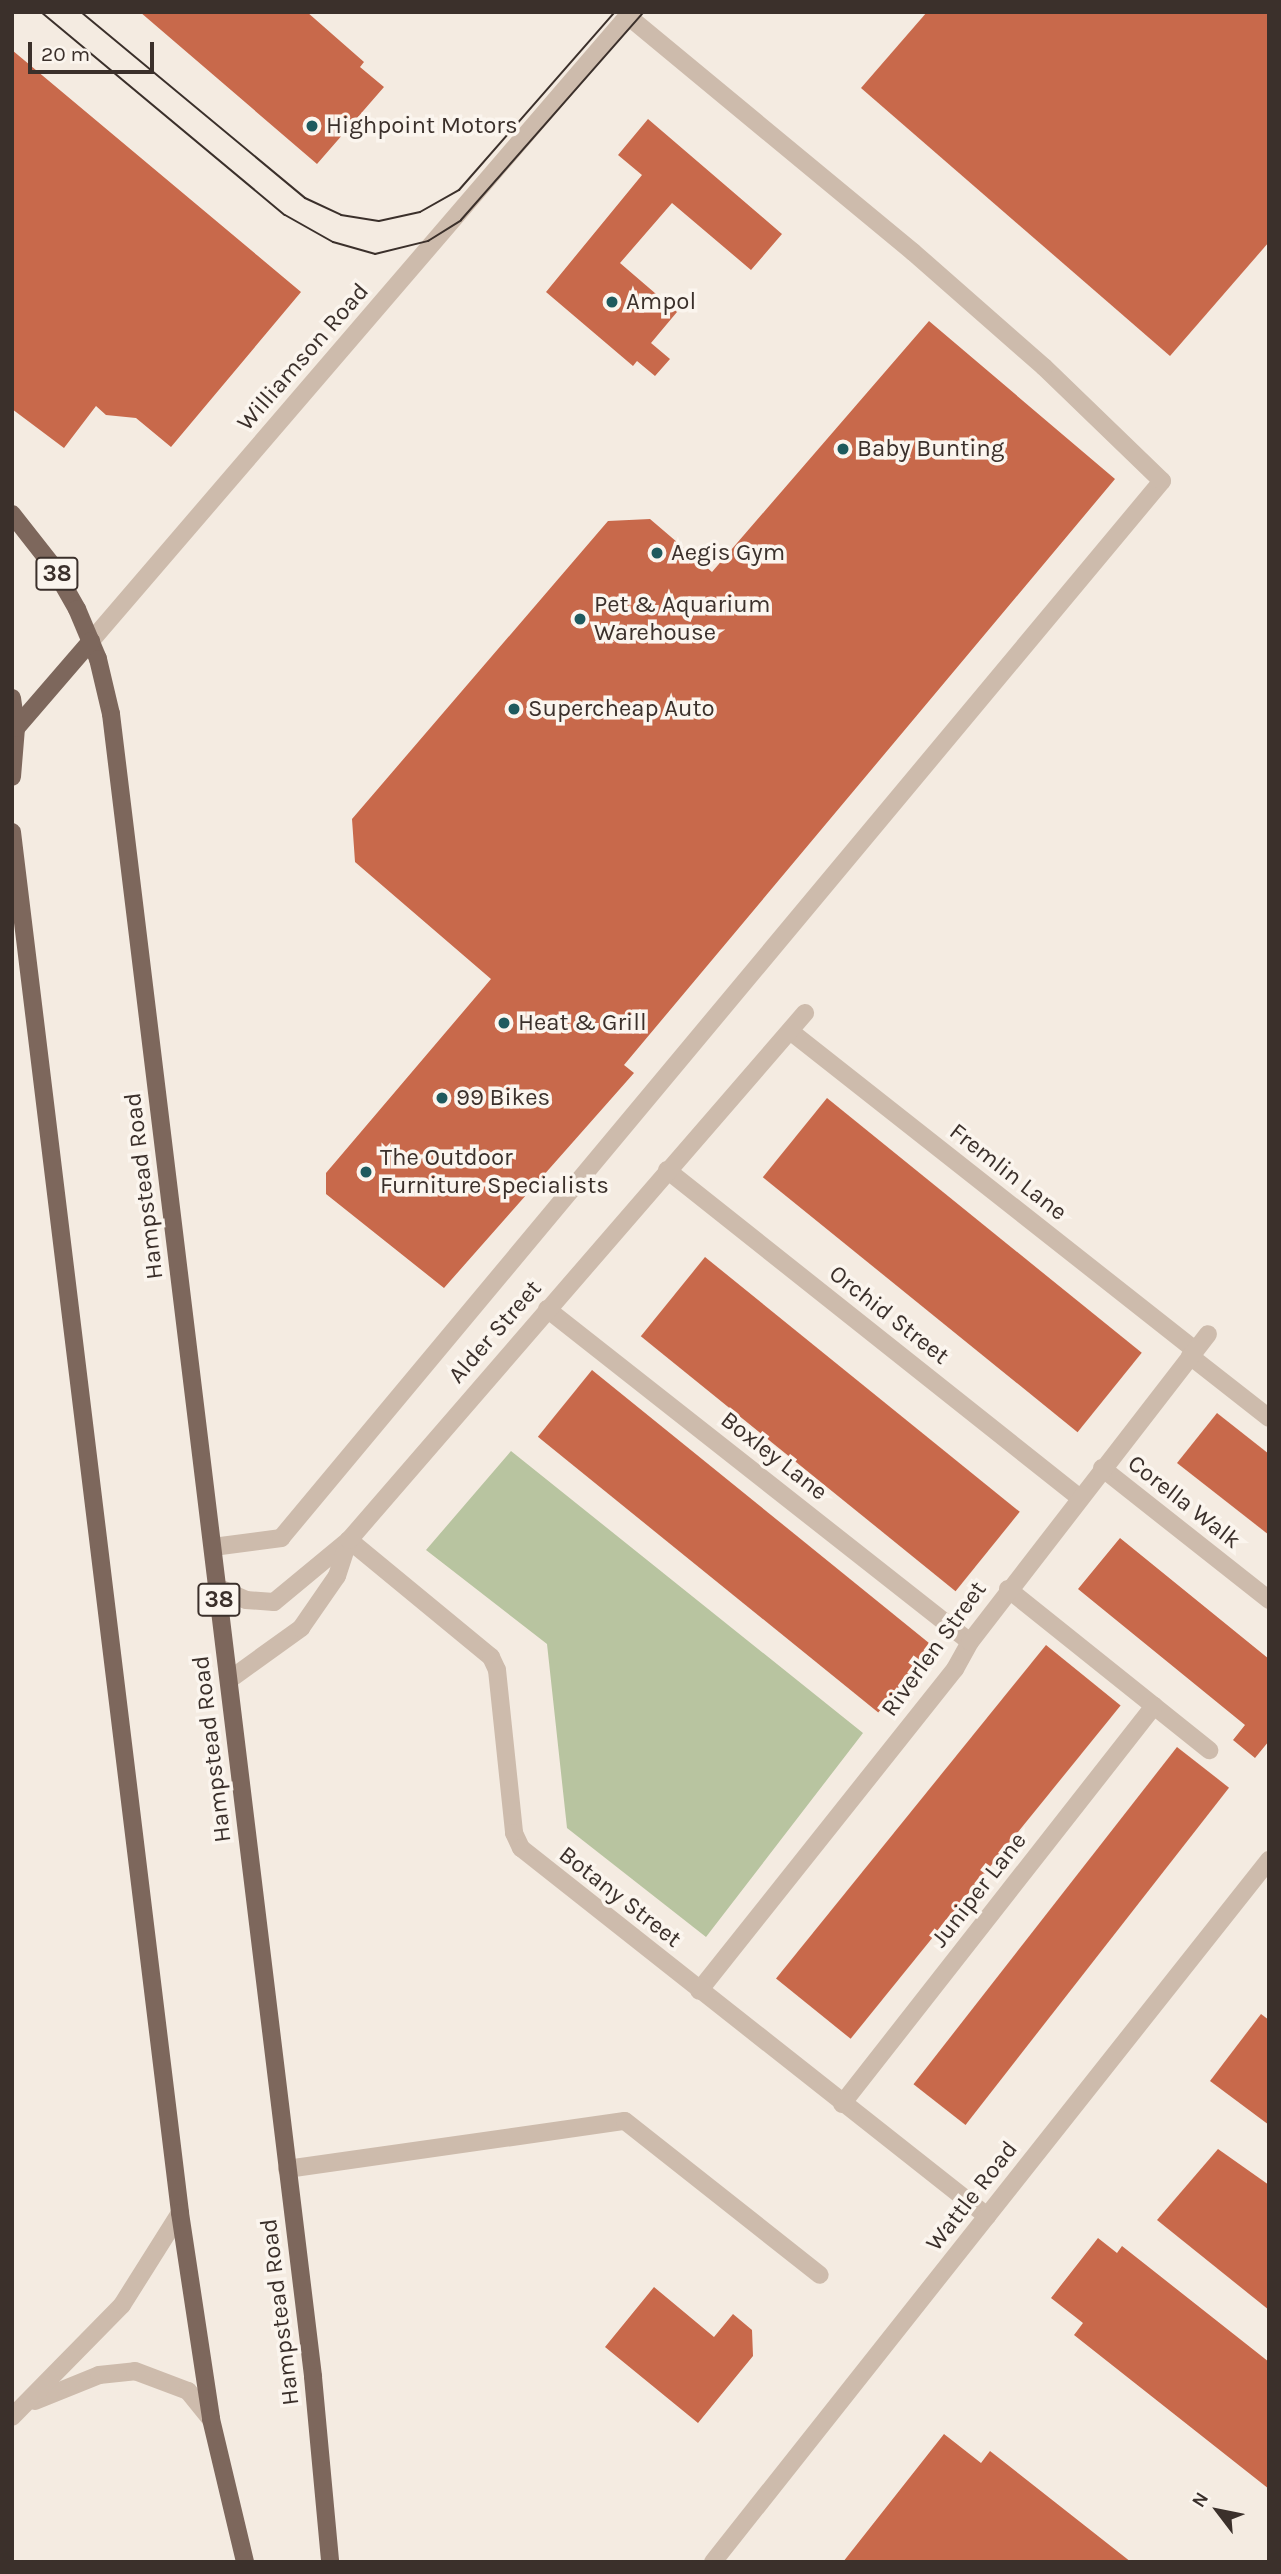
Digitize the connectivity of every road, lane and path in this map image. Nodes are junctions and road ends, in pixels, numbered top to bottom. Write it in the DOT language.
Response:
graph roads {
  1 [pos="629,14"];
  2 [pos="12,514"];
  3 [pos="91,641"];
  4 [pos="12,698"];
  5 [pos="14,731"];
  6 [pos="12,777"];
  7 [pos="12,832"];
  8 [pos="805,1013"];
  9 [pos="790,1031"];
  10 [pos="667,1170"];
  11 [pos="547,1309"];
  12 [pos="1208,1334"];
  13 [pos="1193,1353"];
  14 [pos="1269,1418"];
  15 [pos="1102,1468"];
  16 [pos="1080,1498"];
  17 [pos="349,1540"];
  18 [pos="213,1547"];
  19 [pos="217,1587"];
  20 [pos="1008,1589"];
  21 [pos="1269,1600"];
  22 [pos="970,1642"];
  23 [pos="229,1680"];
  24 [pos="1154,1706"];
  25 [pos="1209,1750"];
  26 [pos="1269,1860"];
  27 [pos="699,1991"];
  28 [pos="842,2104"];
  29 [pos="287,2169"];
  30 [pos="180,2213"];
  31 [pos="988,2216"];
  32 [pos="820,2275"];
  33 [pos="19,2411"];
  34 [pos="211,2419"];
  35 [pos="245,2562"];
  36 [pos="330,2562"];
  37 [pos="713,2562"];
  1 -- 3 [label="street, Williamson Road"];
  1 -- 18 [label="street"];
  2 -- 3 [label="main road, 38"];
  3 -- 5 [label="main road, Williamson Road"];
  3 -- 18 [label="main road, Hampstead Road / 38"];
  4 -- 5 [label="main road"];
  5 -- 6 [label="main road"];
  7 -- 30 [label="main road"];
  8 -- 9 [label="street, Alder Street"];
  9 -- 10 [label="street, Alder Street"];
  9 -- 13 [label="street, Fremlin Lane"];
  10 -- 11 [label="street, Alder Street"];
  10 -- 16 [label="street, Orchid Street"];
  11 -- 17 [label="street, Alder Street"];
  11 -- 22 [label="street, Boxley Lane"];
  12 -- 13 [label="street, Riverlen Street"];
  13 -- 14 [label="street, Fremlin Lane"];
  13 -- 15 [label="street, Riverlen Street"];
  15 -- 16 [label="street, Riverlen Street"];
  15 -- 21 [label="street, Corella Walk"];
  16 -- 20 [label="street, Riverlen Street"];
  17 -- 19 [label="street"];
  17 -- 23 [label="street, Alder Street"];
  17 -- 27 [label="street, Botany Street"];
  18 -- 19 [label="main road, Hampstead Road / 38"];
  19 -- 23 [label="main road, Hampstead Road / 38"];
  20 -- 22 [label="street, Riverlen Street"];
  20 -- 24 [label="street"];
  22 -- 27 [label="street, Riverlen Street"];
  23 -- 29 [label="main road, Hampstead Road / 38"];
  24 -- 25 [label="street"];
  24 -- 28 [label="street, Juniper Lane"];
  26 -- 31 [label="street, Wattle Road"];
  27 -- 28 [label="street, Botany Street"];
  28 -- 31 [label="street, Botany Street"];
  29 -- 32 [label="street"];
  29 -- 36 [label="main road, Hampstead Road / 38"];
  30 -- 33 [label="street"];
  30 -- 34 [label="main road"];
  31 -- 37 [label="street, Wattle Road"];
  33 -- 34 [label="street"];
  34 -- 35 [label="main road"];
}
